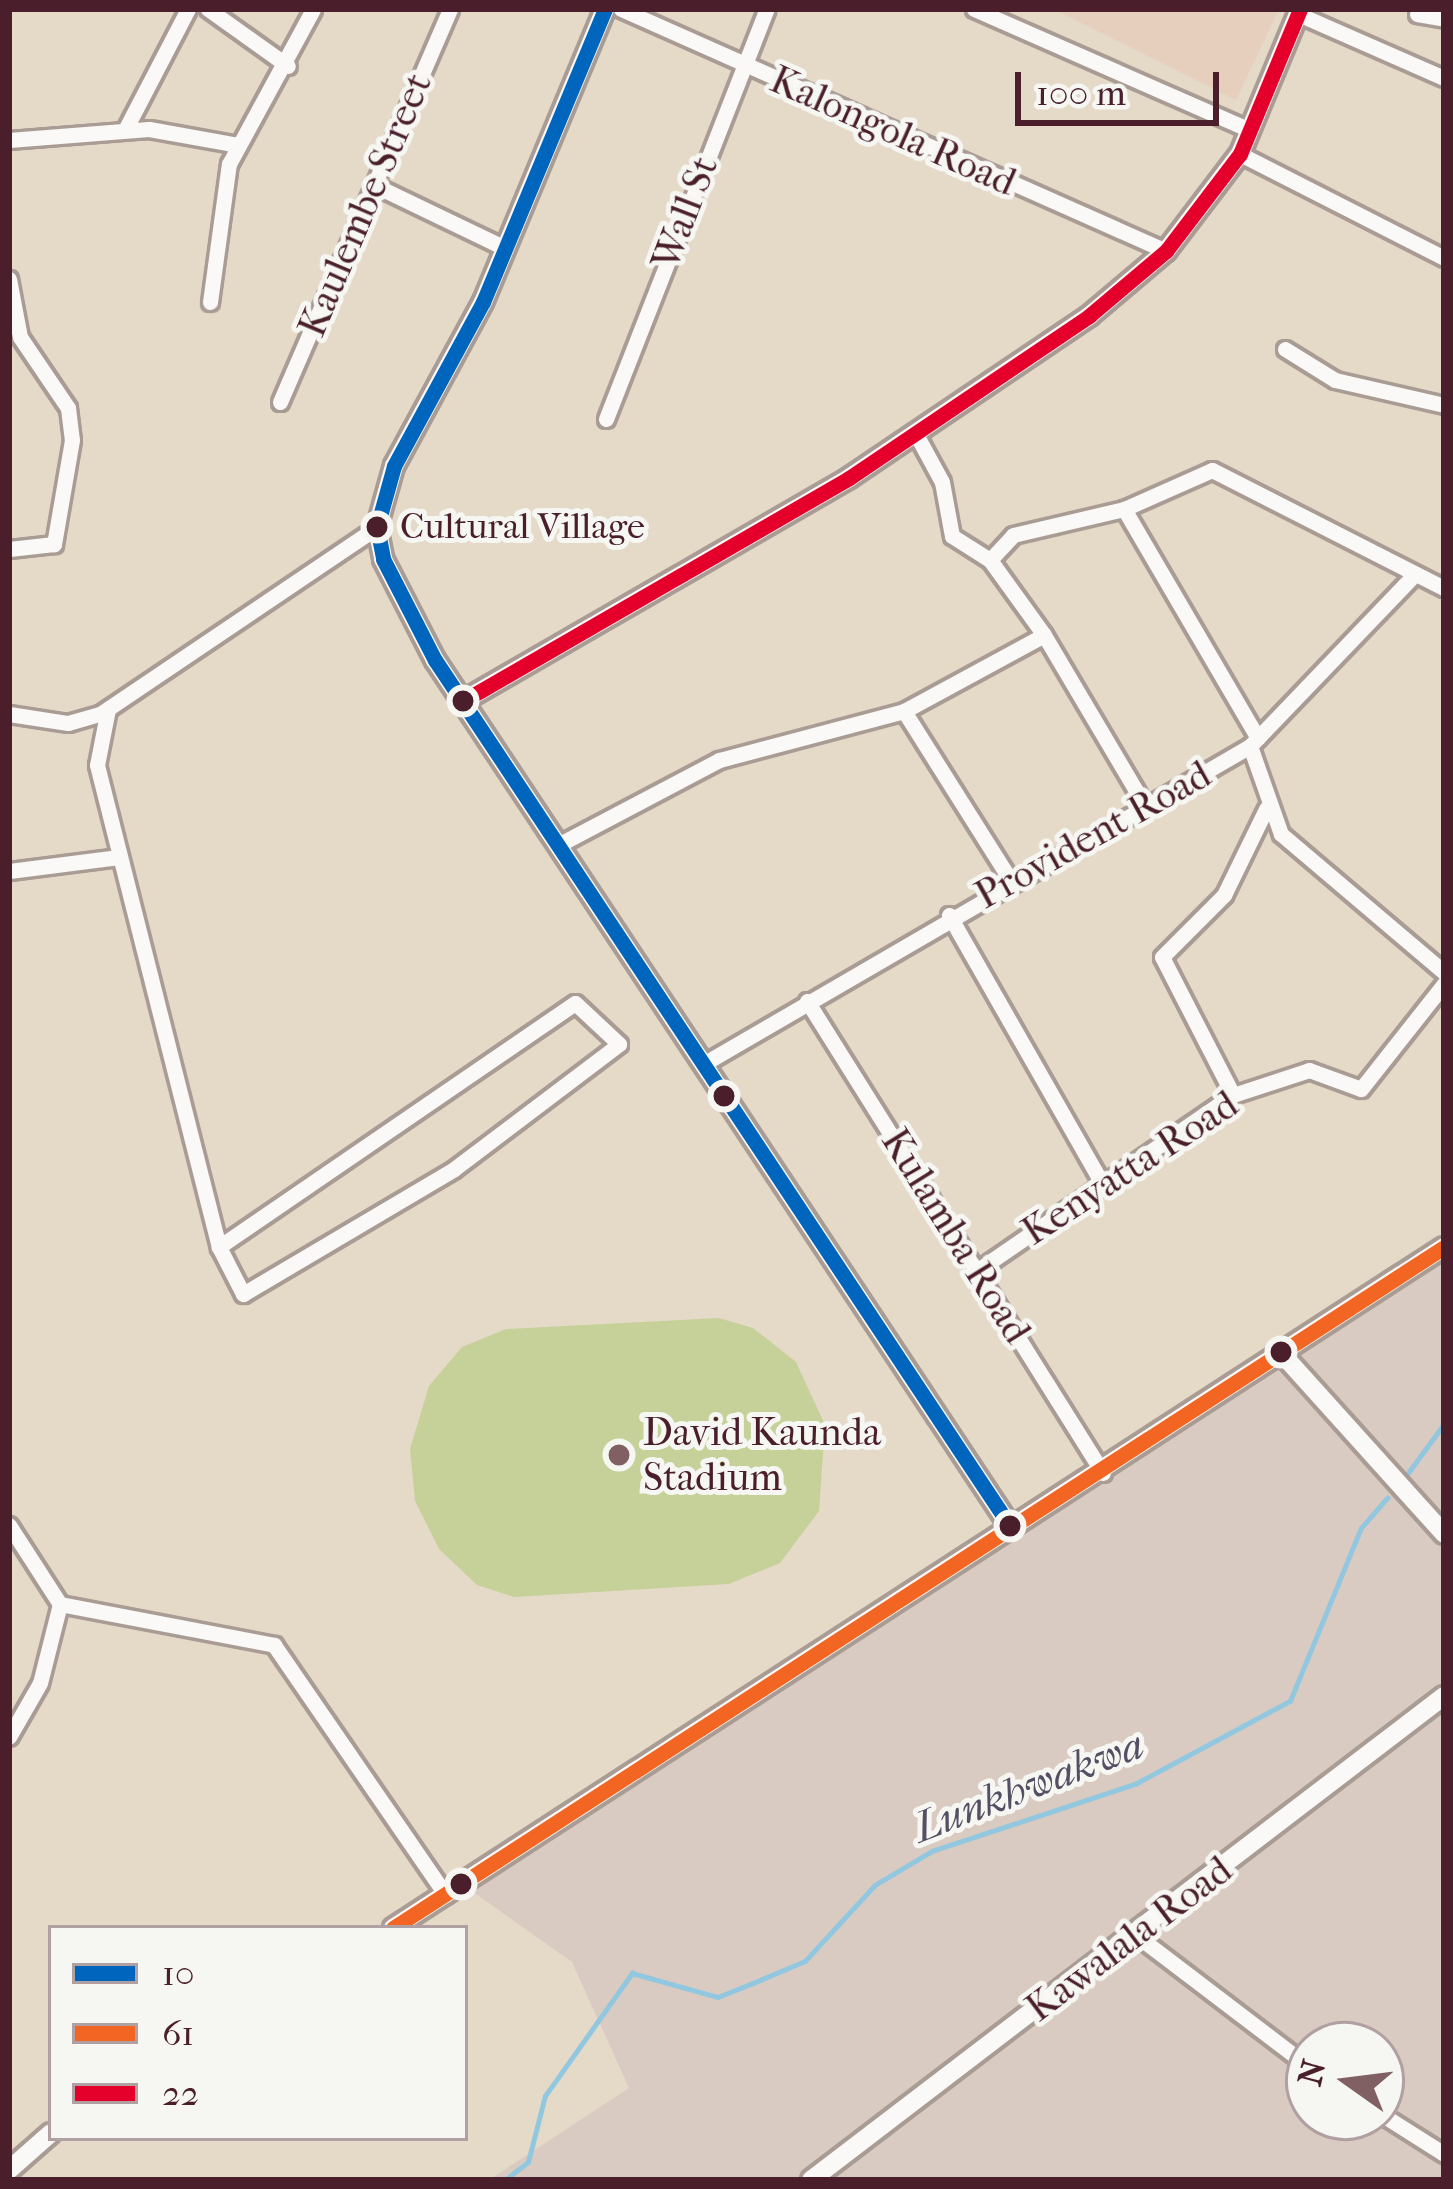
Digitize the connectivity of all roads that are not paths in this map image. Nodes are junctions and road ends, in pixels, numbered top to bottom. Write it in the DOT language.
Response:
graph roads {
  1 [pos="188,9"];
  2 [pos="208,9"];
  3 [pos="313,9"];
  4 [pos="450,9"];
  5 [pos="605,9"];
  6 [pos="620,9"];
  7 [pos="767,9"];
  8 [pos="974,9"];
  9 [pos="1299,12"];
  10 [pos="1417,14"];
  11 [pos="1444,19"];
  12 [pos="742,64"];
  13 [pos="288,66"];
  14 [pos="1444,78"];
  15 [pos="125,130"];
  16 [pos="1250,130"];
  17 [pos="9,140"];
  18 [pos="238,146"];
  19 [pos="1240,154"];
  20 [pos="374,184"];
  21 [pos="506,248"];
  22 [pos="1166,251"];
  23 [pos="1444,258"];
  24 [pos="9,279"];
  25 [pos="210,302"];
  26 [pos="1286,349"];
  27 [pos="280,402"];
  28 [pos="1444,405"];
  29 [pos="606,419"];
  30 [pos="916,436"];
  31 [pos="1124,509"];
  32 [pos="377,526"];
  33 [pos="9,549"];
  34 [pos="990,560"];
  35 [pos="1413,575"];
  36 [pos="1444,588"];
  37 [pos="1044,635"];
  38 [pos="463,701"];
  39 [pos="108,709"];
  40 [pos="904,711"];
  41 [pos="9,714"];
  42 [pos="1254,742"];
  43 [pos="1145,806"];
  44 [pos="1266,809"];
  45 [pos="558,844"];
  46 [pos="119,857"];
  47 [pos="9,871"];
  48 [pos="1011,881"];
  49 [pos="949,915"];
  50 [pos="1444,972"];
  51 [pos="1444,984"];
  52 [pos="807,1001"];
  53 [pos="705,1063"];
  54 [pos="1233,1095"];
  55 [pos="1101,1180"];
  56 [pos="219,1247"];
  57 [pos="1444,1247"];
  58 [pos="978,1270"];
  59 [pos="1283,1355"];
  60 [pos="1102,1473"];
  61 [pos="9,1525"];
  62 [pos="1010,1526"];
  63 [pos="1444,1534"];
  64 [pos="56,1598"];
  65 [pos="1444,1696"];
  66 [pos="9,1737"];
  67 [pos="446,1895"];
  68 [pos="398,1925"];
  69 [pos="1136,1935"];
  70 [pos="1285,2049"];
  71 [pos="1405,2129"];
  72 [pos="48,2137"];
  73 [pos="1444,2154"];
  74 [pos="9,2170"];
  75 [pos="812,2180"];
  1 -- 15 [label="street"];
  2 -- 13 [label="street"];
  3 -- 13 [label="street"];
  4 -- 20 [label="street, Kaulembe Street"];
  5 -- 21 [label="street"];
  6 -- 12 [label="street, Kalongola Road"];
  7 -- 12 [label="street, Wall St"];
  8 -- 16 [label="street"];
  9 -- 14 [label="street"];
  9 -- 16 [label="street"];
  10 -- 11 [label="street"];
  12 -- 22 [label="street, Kalongola Road"];
  12 -- 29 [label="street, Wall St"];
  13 -- 18 [label="street"];
  15 -- 17 [label="street"];
  15 -- 18 [label="street"];
  16 -- 19 [label="street"];
  18 -- 25 [label="street"];
  19 -- 22 [label="street"];
  19 -- 23 [label="street"];
  20 -- 21 [label="street"];
  20 -- 27 [label="street, Kaulembe Street"];
  21 -- 32 [label="street"];
  22 -- 30 [label="street"];
  24 -- 33 [label="street"];
  26 -- 28 [label="street"];
  30 -- 34 [label="street"];
  30 -- 38 [label="street"];
  31 -- 34 [label="street"];
  31 -- 35 [label="street"];
  31 -- 42 [label="street"];
  32 -- 38 [label="street"];
  32 -- 39 [label="street"];
  34 -- 37 [label="street"];
  35 -- 36 [label="street"];
  35 -- 42 [label="street, Provident Road"];
  37 -- 40 [label="street"];
  37 -- 43 [label="street"];
  38 -- 45 [label="street"];
  39 -- 41 [label="street"];
  39 -- 46 [label="street"];
  40 -- 45 [label="street"];
  40 -- 48 [label="street"];
  42 -- 43 [label="street, Provident Road"];
  42 -- 44 [label="street"];
  43 -- 48 [label="street, Provident Road"];
  44 -- 50 [label="street"];
  44 -- 54 [label="street"];
  45 -- 53 [label="street"];
  46 -- 47 [label="street"];
  46 -- 56 [label="street"];
  48 -- 49 [label="street, Provident Road"];
  49 -- 52 [label="street, Provident Road"];
  49 -- 55 [label="street"];
  51 -- 54 [label="street, Kenyatta Road"];
  52 -- 53 [label="street, Provident Road"];
  52 -- 58 [label="street, Kulamba Road"];
  53 -- 62 [label="street"];
  54 -- 55 [label="street, Kenyatta Road"];
  55 -- 58 [label="street, Kenyatta Road"];
  56 -- 56 [label="street"];
  57 -- 59 [label="street"];
  58 -- 60 [label="street, Kulamba Road"];
  59 -- 60 [label="street"];
  59 -- 63 [label="street"];
  60 -- 62 [label="street"];
  61 -- 64 [label="street"];
  62 -- 67 [label="street"];
  64 -- 66 [label="street"];
  64 -- 67 [label="street"];
  65 -- 69 [label="street, Kawalala Road"];
  67 -- 68 [label="street"];
  69 -- 70 [label="street"];
  69 -- 75 [label="street, Kawalala Road"];
  71 -- 73 [label="street"];
  72 -- 74 [label="street"];
}
